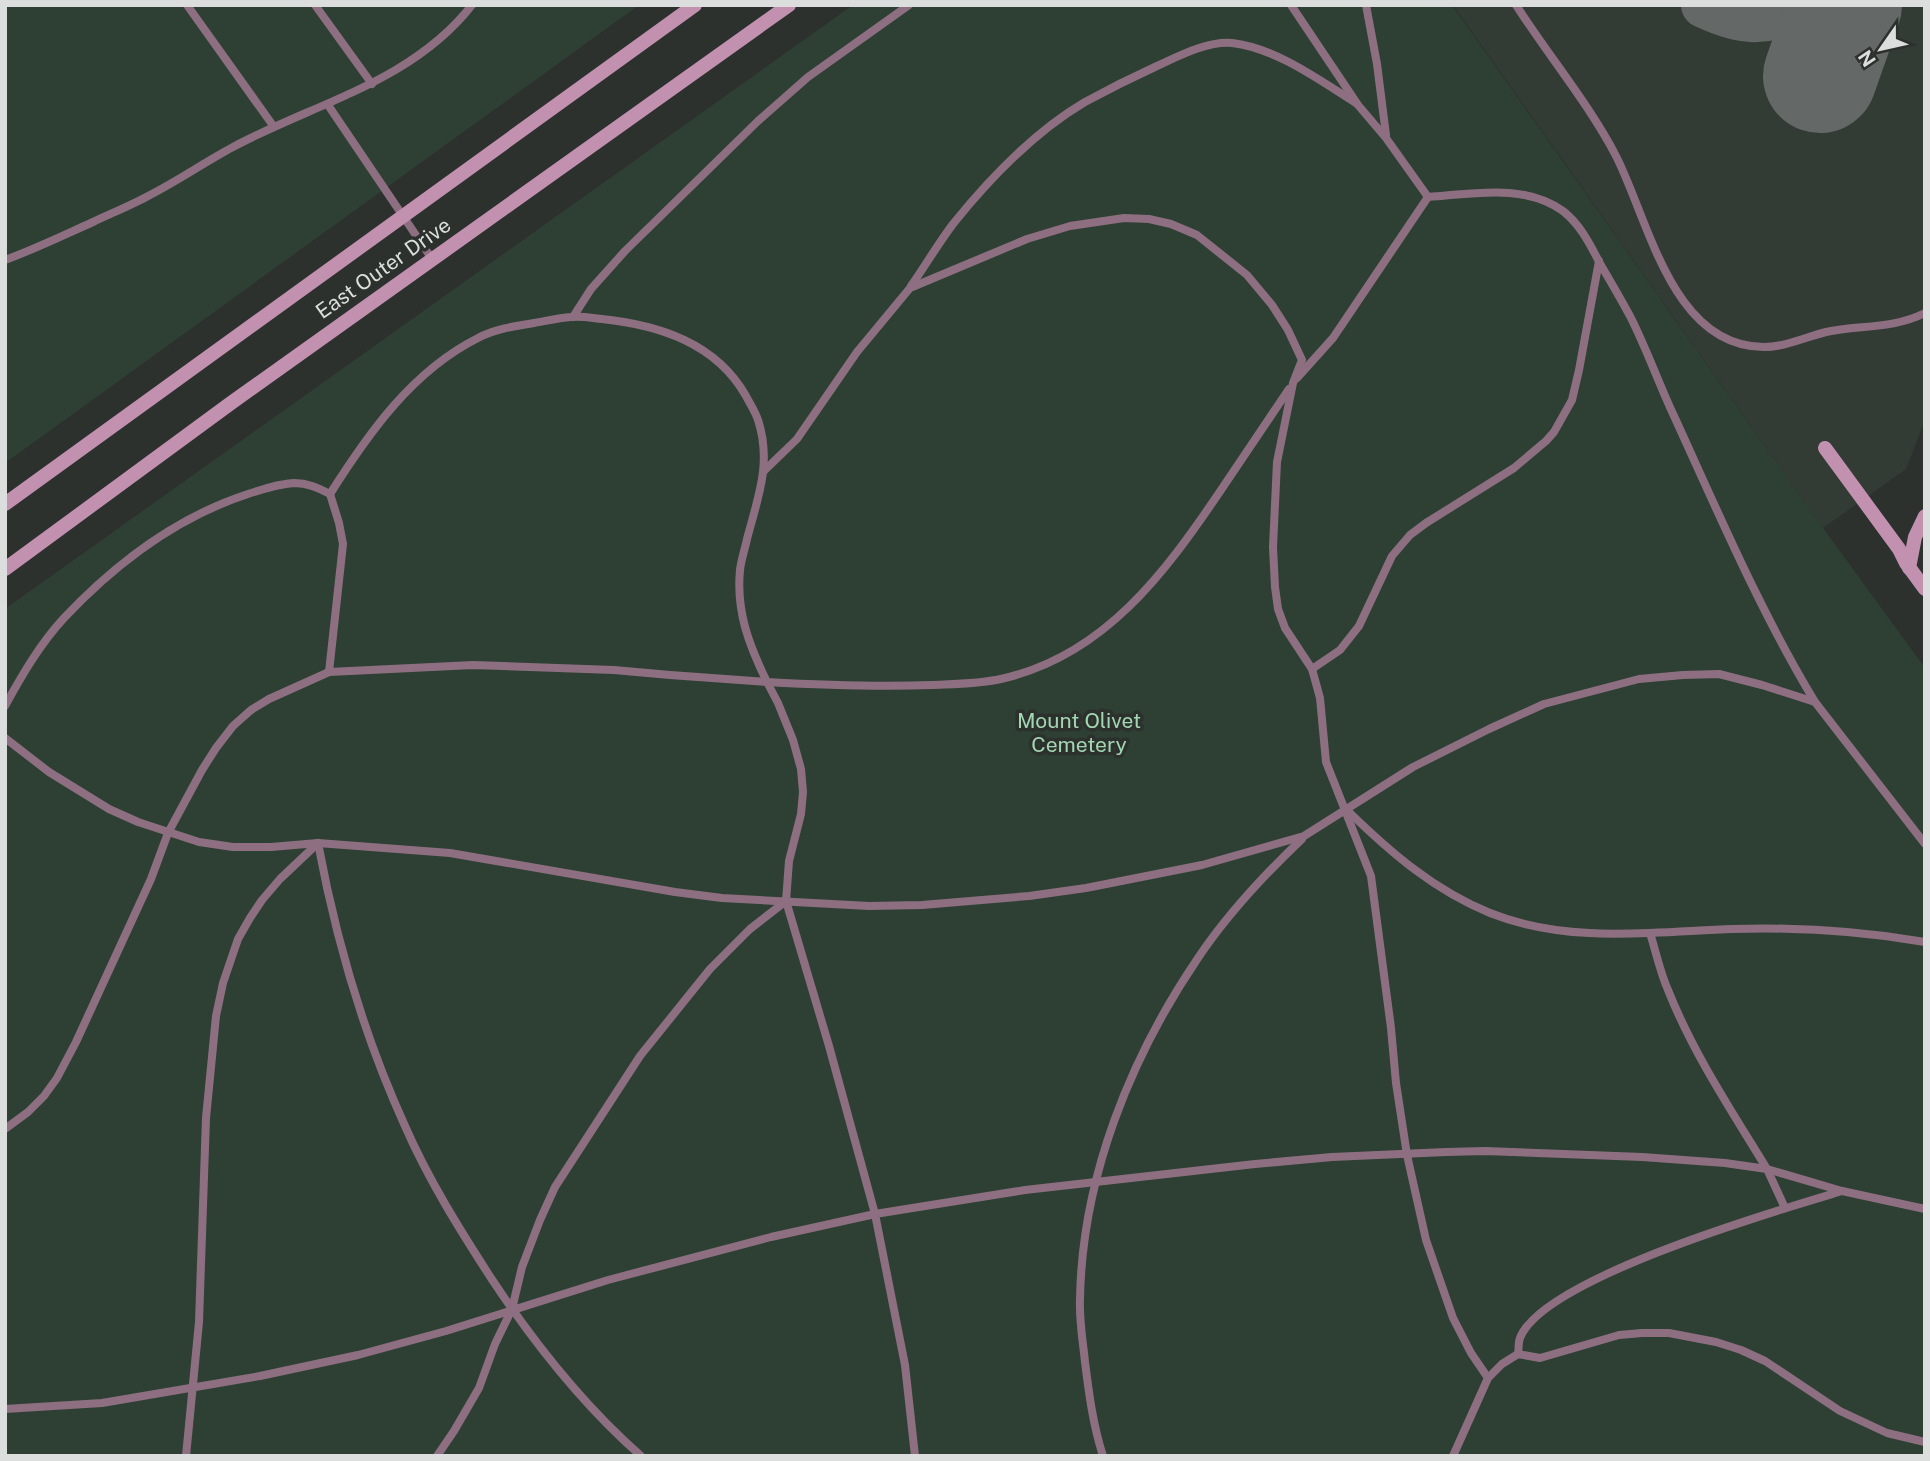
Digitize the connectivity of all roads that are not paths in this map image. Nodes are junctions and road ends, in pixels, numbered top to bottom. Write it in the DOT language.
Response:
graph roads {
  1 [pos="187,5"];
  2 [pos="315,5"];
  3 [pos="472,5"];
  4 [pos="695,5"];
  5 [pos="789,5"];
  6 [pos="909,5"];
  7 [pos="1291,5"];
  8 [pos="1366,5"];
  9 [pos="1516,5"];
  10 [pos="372,84"];
  11 [pos="328,104"];
  12 [pos="1358,105"];
  13 [pos="274,127"];
  14 [pos="1386,138"];
  15 [pos="1428,197"];
  16 [pos="402,217"];
  17 [pos="432,259"];
  18 [pos="5,260"];
  19 [pos="1599,261"];
  20 [pos="910,288"];
  21 [pos="1925,313"];
  22 [pos="573,317"];
  23 [pos="1293,383"];
  24 [pos="1825,448"];
  25 [pos="764,471"];
  26 [pos="330,494"];
  27 [pos="5,504"];
  28 [pos="1925,516"];
  29 [pos="1915,537"];
  30 [pos="1894,543"];
  31 [pos="1909,568"];
  32 [pos="5,569"];
  33 [pos="1925,589"];
  34 [pos="1312,669"];
  35 [pos="329,672"];
  36 [pos="767,682"];
  37 [pos="1815,702"];
  38 [pos="5,706"];
  39 [pos="5,738"];
  40 [pos="1346,809"];
  41 [pos="168,833"];
  42 [pos="1304,836"];
  43 [pos="318,843"];
  44 [pos="1925,844"];
  45 [pos="786,901"];
  46 [pos="1650,933"];
  47 [pos="1925,942"];
  48 [pos="5,1129"];
  49 [pos="1407,1155"];
  50 [pos="1766,1169"];
  51 [pos="1095,1181"];
  52 [pos="1842,1191"];
  53 [pos="1785,1208"];
  54 [pos="1925,1209"];
  55 [pos="875,1214"];
  56 [pos="512,1309"];
  57 [pos="1518,1354"];
  58 [pos="1488,1378"];
  59 [pos="193,1388"];
  60 [pos="5,1409"];
  61 [pos="1925,1442"];
  62 [pos="186,1456"];
  63 [pos="437,1456"];
  64 [pos="641,1456"];
  65 [pos="915,1456"];
  66 [pos="1103,1456"];
  67 [pos="1453,1456"];
  1 -- 13 [label="lane"];
  2 -- 10 [label="lane"];
  3 -- 10 [label="lane"];
  4 -- 16 [label="main road, East Outer Drive"];
  5 -- 17 [label="main road, East Outer Drive"];
  6 -- 22 [label="lane"];
  7 -- 12 [label="lane"];
  8 -- 14 [label="lane"];
  9 -- 21 [label="lane"];
  10 -- 11 [label="lane"];
  11 -- 13 [label="lane"];
  11 -- 16 [label="lane"];
  12 -- 14 [label="lane"];
  12 -- 20 [label="lane"];
  13 -- 18 [label="lane"];
  14 -- 15 [label="lane"];
  15 -- 19 [label="lane"];
  15 -- 23 [label="lane"];
  16 -- 17 [label="lane"];
  16 -- 27 [label="main road, East Outer Drive"];
  17 -- 32 [label="main road, East Outer Drive"];
  19 -- 34 [label="lane"];
  19 -- 37 [label="lane"];
  20 -- 23 [label="lane"];
  20 -- 25 [label="lane"];
  22 -- 25 [label="lane"];
  22 -- 26 [label="lane"];
  23 -- 34 [label="lane"];
  23 -- 36 [label="lane"];
  24 -- 30 [label="main road"];
  25 -- 36 [label="lane"];
  26 -- 35 [label="lane"];
  26 -- 38 [label="lane"];
  28 -- 29 [label="main road"];
  29 -- 30 [label="main road"];
  29 -- 31 [label="main road"];
  30 -- 31 [label="main road"];
  31 -- 33 [label="main road"];
  34 -- 40 [label="lane"];
  35 -- 36 [label="lane"];
  35 -- 41 [label="lane"];
  36 -- 45 [label="lane"];
  37 -- 40 [label="lane"];
  37 -- 44 [label="lane"];
  39 -- 41 [label="lane"];
  40 -- 42 [label="lane"];
  40 -- 46 [label="lane"];
  40 -- 49 [label="lane"];
  41 -- 43 [label="lane"];
  41 -- 48 [label="lane"];
  42 -- 45 [label="lane"];
  42 -- 51 [label="lane"];
  43 -- 45 [label="lane"];
  43 -- 56 [label="lane"];
  43 -- 59 [label="lane"];
  45 -- 55 [label="lane"];
  45 -- 56 [label="lane"];
  46 -- 47 [label="lane"];
  46 -- 50 [label="lane"];
  49 -- 50 [label="lane"];
  49 -- 51 [label="lane"];
  49 -- 58 [label="lane"];
  50 -- 52 [label="lane"];
  50 -- 53 [label="lane"];
  51 -- 55 [label="lane"];
  51 -- 66 [label="lane"];
  52 -- 53 [label="lane"];
  52 -- 54 [label="lane"];
  53 -- 57 [label="lane"];
  55 -- 56 [label="lane"];
  55 -- 65 [label="lane"];
  56 -- 59 [label="lane"];
  56 -- 63 [label="lane"];
  56 -- 64 [label="lane"];
  57 -- 58 [label="lane"];
  57 -- 61 [label="lane"];
  58 -- 67 [label="lane"];
  59 -- 60 [label="lane"];
  59 -- 62 [label="lane"];
}
